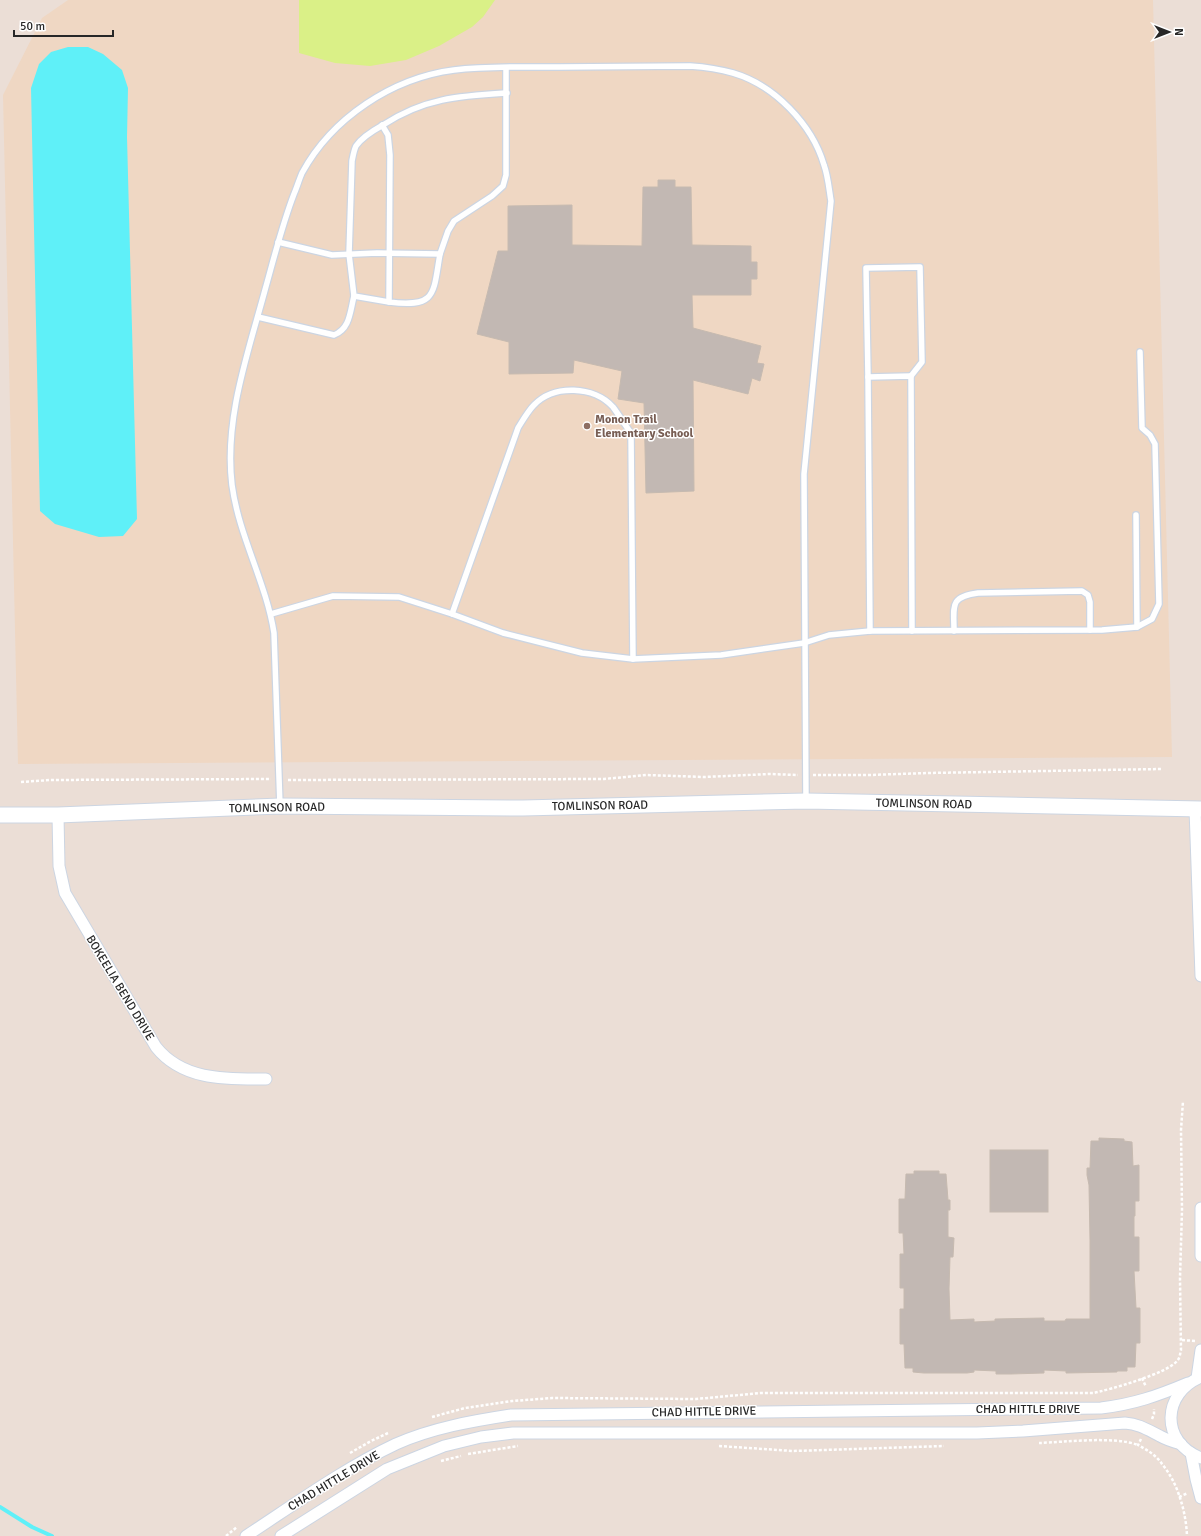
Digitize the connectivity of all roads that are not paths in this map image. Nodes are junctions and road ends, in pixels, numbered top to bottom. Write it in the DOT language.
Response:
graph roads {
  1 [pos="506,68"];
  2 [pos="507,93"];
  3 [pos="382,125"];
  4 [pos="278,242"];
  5 [pos="390,253"];
  6 [pos="349,254"];
  7 [pos="440,254"];
  8 [pos="354,296"];
  9 [pos="389,302"];
  10 [pos="258,317"];
  11 [pos="1140,352"];
  12 [pos="911,376"];
  13 [pos="868,377"];
  14 [pos="1136,515"];
  15 [pos="271,614"];
  16 [pos="452,614"];
  17 [pos="1137,627"];
  18 [pos="1090,630"];
  19 [pos="870,631"];
  20 [pos="912,631"];
  21 [pos="954,631"];
  22 [pos="804,643"];
  23 [pos="633,659"];
  24 [pos="806,801"];
  25 [pos="280,806"];
  26 [pos="1198,809"];
  27 [pos="0,815"];
  28 [pos="58,815"];
  29 [pos="1201,976"];
  30 [pos="266,1079"];
  31 [pos="1201,1208"];
  32 [pos="1201,1256"];
  33 [pos="1199,1346"];
  34 [pos="1195,1379"];
  35 [pos="1181,1444"];
  36 [pos="1196,1456"];
  37 [pos="1201,1498"];
  38 [pos="246,1536"];
  39 [pos="281,1536"];
  1 -- 2 [label="lane"];
  1 -- 4 [label="lane"];
  1 -- 22 [label="lane"];
  2 -- 3 [label="lane"];
  2 -- 7 [label="lane"];
  3 -- 5 [label="lane"];
  3 -- 6 [label="lane"];
  4 -- 6 [label="lane"];
  4 -- 10 [label="lane"];
  5 -- 6 [label="lane"];
  5 -- 7 [label="lane"];
  5 -- 9 [label="lane"];
  6 -- 8 [label="lane"];
  7 -- 9 [label="lane"];
  8 -- 9 [label="lane"];
  8 -- 10 [label="lane"];
  10 -- 15 [label="lane"];
  11 -- 17 [label="lane"];
  12 -- 13 [label="lane"];
  12 -- 13 [label="lane"];
  12 -- 20 [label="lane"];
  13 -- 19 [label="lane"];
  14 -- 17 [label="lane"];
  15 -- 16 [label="lane"];
  15 -- 25 [label="lane"];
  16 -- 23 [label="lane"];
  16 -- 23 [label="lane"];
  17 -- 18 [label="lane"];
  18 -- 21 [label="lane"];
  18 -- 21 [label="lane"];
  19 -- 20 [label="lane"];
  19 -- 22 [label="lane"];
  20 -- 21 [label="lane"];
  22 -- 23 [label="lane"];
  22 -- 24 [label="lane"];
  24 -- 25 [label="street, TOMLINSON ROAD"];
  24 -- 26 [label="street, TOMLINSON ROAD"];
  25 -- 28 [label="street, TOMLINSON ROAD"];
  26 -- 29 [label="street"];
  27 -- 28 [label="street, TOMLINSON ROAD"];
  28 -- 30 [label="street, BOKEELIA BEND DRIVE"];
  31 -- 32 [label="street"];
  33 -- 34 [label="street"];
  34 -- 35 [label="street"];
  34 -- 38 [label="street, CHAD HITTLE DRIVE"];
  35 -- 36 [label="street"];
  35 -- 39 [label="street, CHAD HITTLE DRIVE"];
  36 -- 37 [label="street"];
}
